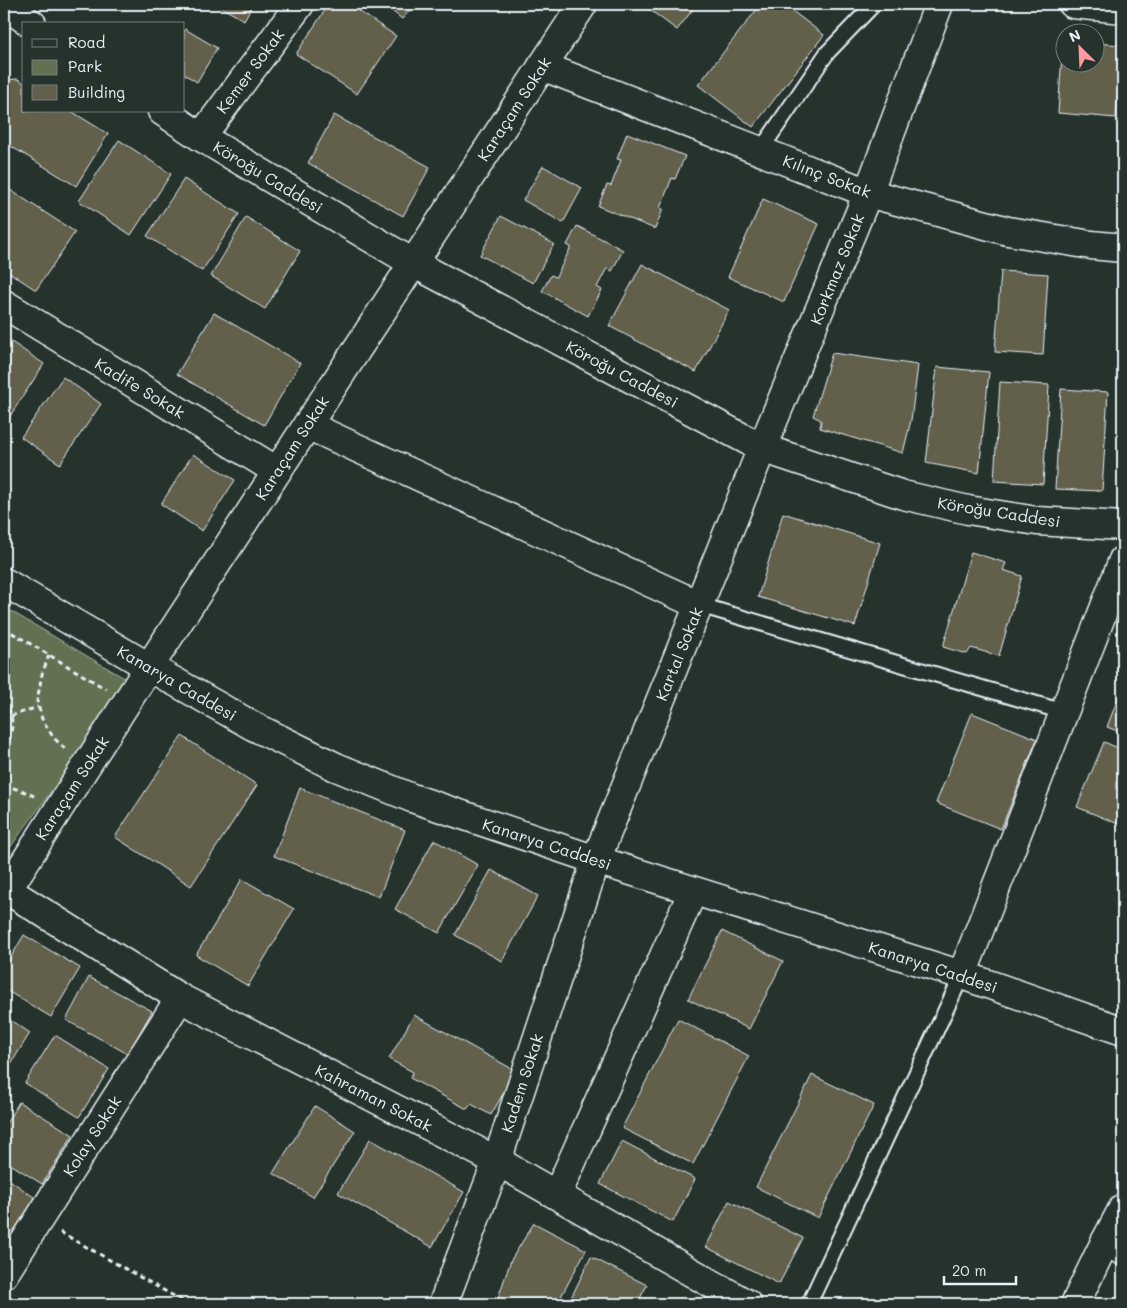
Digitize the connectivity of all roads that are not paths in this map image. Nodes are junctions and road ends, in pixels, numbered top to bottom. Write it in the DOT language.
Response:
graph roads {
  1 [pos="300,4"];
  2 [pos="583,4"];
  3 [pos="874,4"];
  4 [pos="939,4"];
  5 [pos="1072,4"];
  6 [pos="7,7"];
  7 [pos="1123,9"];
  8 [pos="29,22"];
  9 [pos="542,66"];
  10 [pos="164,112"];
  11 [pos="201,137"];
  12 [pos="760,151"];
  13 [pos="868,193"];
  14 [pos="1123,248"];
  15 [pos="413,263"];
  16 [pos="4,304"];
  17 [pos="307,425"];
  18 [pos="762,448"];
  19 [pos="277,472"];
  20 [pos="1123,526"];
  21 [pos="1123,560"];
  22 [pos="4,582"];
  23 [pos="699,605"];
  24 [pos="149,667"];
  25 [pos="1064,712"];
  26 [pos="596,860"];
  27 [pos="5,891"];
  28 [pos="693,891"];
  29 [pos="962,975"];
  30 [pos="180,998"];
  31 [pos="1123,1031"];
  32 [pos="497,1161"];
  33 [pos="557,1195"];
  34 [pos="1123,1208"];
  35 [pos="1114,1246"];
  36 [pos="4,1274"];
  37 [pos="444,1304"];
  38 [pos="747,1304"];
  39 [pos="809,1304"];
  40 [pos="1075,1304"];
  1 -- 11 [label="street, Kemer Sokak"];
  2 -- 9 [label="street, Karaçam Sokak"];
  3 -- 12 [label="lane"];
  4 -- 13 [label="street, Korkmaz Sokak"];
  5 -- 7 [label="street"];
  6 -- 8 [label="street"];
  9 -- 12 [label="street, Kılınç Sokak"];
  9 -- 15 [label="street, Karaçam Sokak"];
  10 -- 11 [label="street, Köroğu Caddesi"];
  11 -- 15 [label="street, Köroğu Caddesi"];
  12 -- 13 [label="street, Kılınç Sokak"];
  13 -- 14 [label="street, Kılınç Sokak"];
  13 -- 18 [label="street, Korkmaz Sokak"];
  15 -- 17 [label="street, Karaçam Sokak"];
  15 -- 18 [label="street, Köroğu Caddesi"];
  16 -- 19 [label="street, Kadife Sokak"];
  17 -- 19 [label="street, Karaçam Sokak"];
  17 -- 23 [label="street"];
  18 -- 20 [label="street, Köroğu Caddesi"];
  18 -- 23 [label="street, Kartal Sokak"];
  19 -- 24 [label="street, Karaçam Sokak"];
  21 -- 25 [label="street"];
  22 -- 24 [label="street, Kanarya Caddesi"];
  23 -- 25 [label="lane"];
  23 -- 26 [label="street, Kartal Sokak"];
  24 -- 26 [label="street, Kanarya Caddesi"];
  24 -- 27 [label="street, Karaçam Sokak"];
  25 -- 29 [label="street"];
  26 -- 28 [label="street, Kanarya Caddesi"];
  26 -- 32 [label="street, Kadem Sokak"];
  27 -- 30 [label="street, Kahraman Sokak"];
  28 -- 29 [label="street, Kanarya Caddesi"];
  28 -- 33 [label="street"];
  29 -- 31 [label="street, Kanarya Caddesi"];
  29 -- 39 [label="lane"];
  30 -- 32 [label="street, Kahraman Sokak"];
  30 -- 36 [label="street, Kolay Sokak"];
  32 -- 33 [label="street, Kahraman Sokak"];
  32 -- 37 [label="street, Kadem Sokak"];
  33 -- 38 [label="street, Kahraman Sokak"];
  34 -- 35 [label="street"];
  35 -- 40 [label="street"];
}
